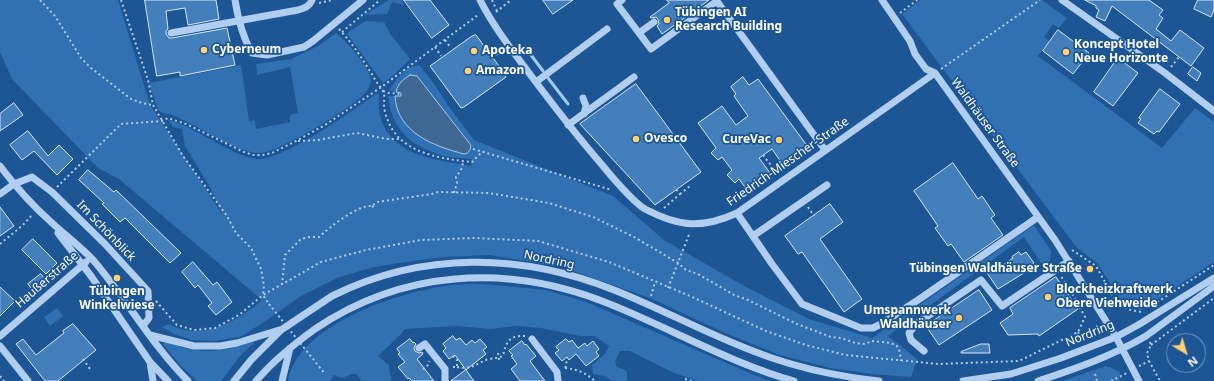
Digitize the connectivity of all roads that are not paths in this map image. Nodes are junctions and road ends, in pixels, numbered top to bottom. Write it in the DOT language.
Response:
graph roads {
  1 [pos="235,0"];
  2 [pos="312,0"];
  3 [pos="363,0"];
  4 [pos="480,0"];
  5 [pos="622,0"];
  6 [pos="716,0"];
  7 [pos="882,0"];
  8 [pos="1062,0"];
  9 [pos="239,20"];
  10 [pos="654,22"];
  11 [pos="607,29"];
  12 [pos="171,32"];
  13 [pos="639,33"];
  14 [pos="935,73"];
  15 [pos="634,77"];
  16 [pos="536,82"];
  17 [pos="583,98"];
  18 [pos="1214,111"];
  19 [pos="584,114"];
  20 [pos="568,125"];
  21 [pos="825,150"];
  22 [pos="0,166"];
  23 [pos="14,184"];
  24 [pos="827,185"];
  25 [pos="0,194"];
  26 [pos="738,213"];
  27 [pos="1038,217"];
  28 [pos="49,221"];
  29 [pos="753,236"];
  30 [pos="91,258"];
  31 [pos="1069,262"];
  32 [pos="82,264"];
  33 [pos="1214,278"];
  34 [pos="1214,286"];
  35 [pos="143,326"];
  36 [pos="281,330"];
  37 [pos="150,335"];
  38 [pos="0,336"];
  39 [pos="1116,337"];
  40 [pos="531,338"];
  41 [pos="0,346"];
  42 [pos="290,348"];
  43 [pos="419,348"];
  44 [pos="1122,349"];
  45 [pos="924,351"];
  46 [pos="150,362"];
  47 [pos="28,381"];
  48 [pos="153,381"];
  49 [pos="168,381"];
  50 [pos="188,381"];
  51 [pos="234,381"];
  52 [pos="256,381"];
  53 [pos="282,381"];
  54 [pos="444,381"];
  55 [pos="558,381"];
  56 [pos="794,381"];
  57 [pos="879,381"];
  58 [pos="963,381"];
  59 [pos="1038,381"];
  60 [pos="1139,381"];
  1 -- 9 [label="street"];
  2 -- 9 [label="street"];
  3 -- 9 [label="street"];
  4 -- 16 [label="street, Friedrich-Miescher-Straße"];
  5 -- 13 [label="street"];
  6 -- 13 [label="street"];
  6 -- 21 [label="street"];
  7 -- 14 [label="street, Waldhäuser Straße"];
  8 -- 18 [label="street"];
  9 -- 12 [label="street"];
  10 -- 13 [label="street"];
  11 -- 16 [label="street"];
  14 -- 21 [label="street, Friedrich-Miescher-Straße"];
  14 -- 27 [label="street, Waldhäuser Straße"];
  15 -- 19 [label="street"];
  16 -- 20 [label="street, Friedrich-Miescher-Straße"];
  17 -- 19 [label="street"];
  19 -- 20 [label="street"];
  20 -- 26 [label="street, Friedrich-Miescher-Straße"];
  21 -- 26 [label="street, Friedrich-Miescher-Straße"];
  22 -- 23 [label="street"];
  23 -- 25 [label="street"];
  23 -- 28 [label="street"];
  23 -- 35 [label="street, Im Schönblick"];
  24 -- 29 [label="street"];
  26 -- 29 [label="street"];
  27 -- 29 [label="street"];
  27 -- 31 [label="street, Waldhäuser Straße"];
  28 -- 30 [label="street"];
  28 -- 32 [label="street"];
  30 -- 32 [label="street, Haußerstraße"];
  30 -- 35 [label="street"];
  31 -- 39 [label="street, Waldhäuser Straße"];
  31 -- 45 [label="street"];
  32 -- 38 [label="street, Haußerstraße"];
  32 -- 46 [label="street"];
  33 -- 39 [label="street, Nordring"];
  34 -- 44 [label="street"];
  35 -- 37 [label="street"];
  36 -- 37 [label="street"];
  36 -- 51 [label="street, Nordring"];
  36 -- 57 [label="street, Nordring"];
  37 -- 50 [label="street"];
  39 -- 44 [label="street, Waldhäuser Straße"];
  39 -- 58 [label="street, Nordring"];
  40 -- 55 [label="street"];
  41 -- 47 [label="street"];
  42 -- 52 [label="street, Nordring"];
  42 -- 53 [label="street"];
  42 -- 56 [label="street, Nordring"];
  43 -- 54 [label="street"];
  44 -- 59 [label="street"];
  44 -- 60 [label="street, Waldhäuser Straße"];
  46 -- 48 [label="street"];
  46 -- 49 [label="street"];
}
